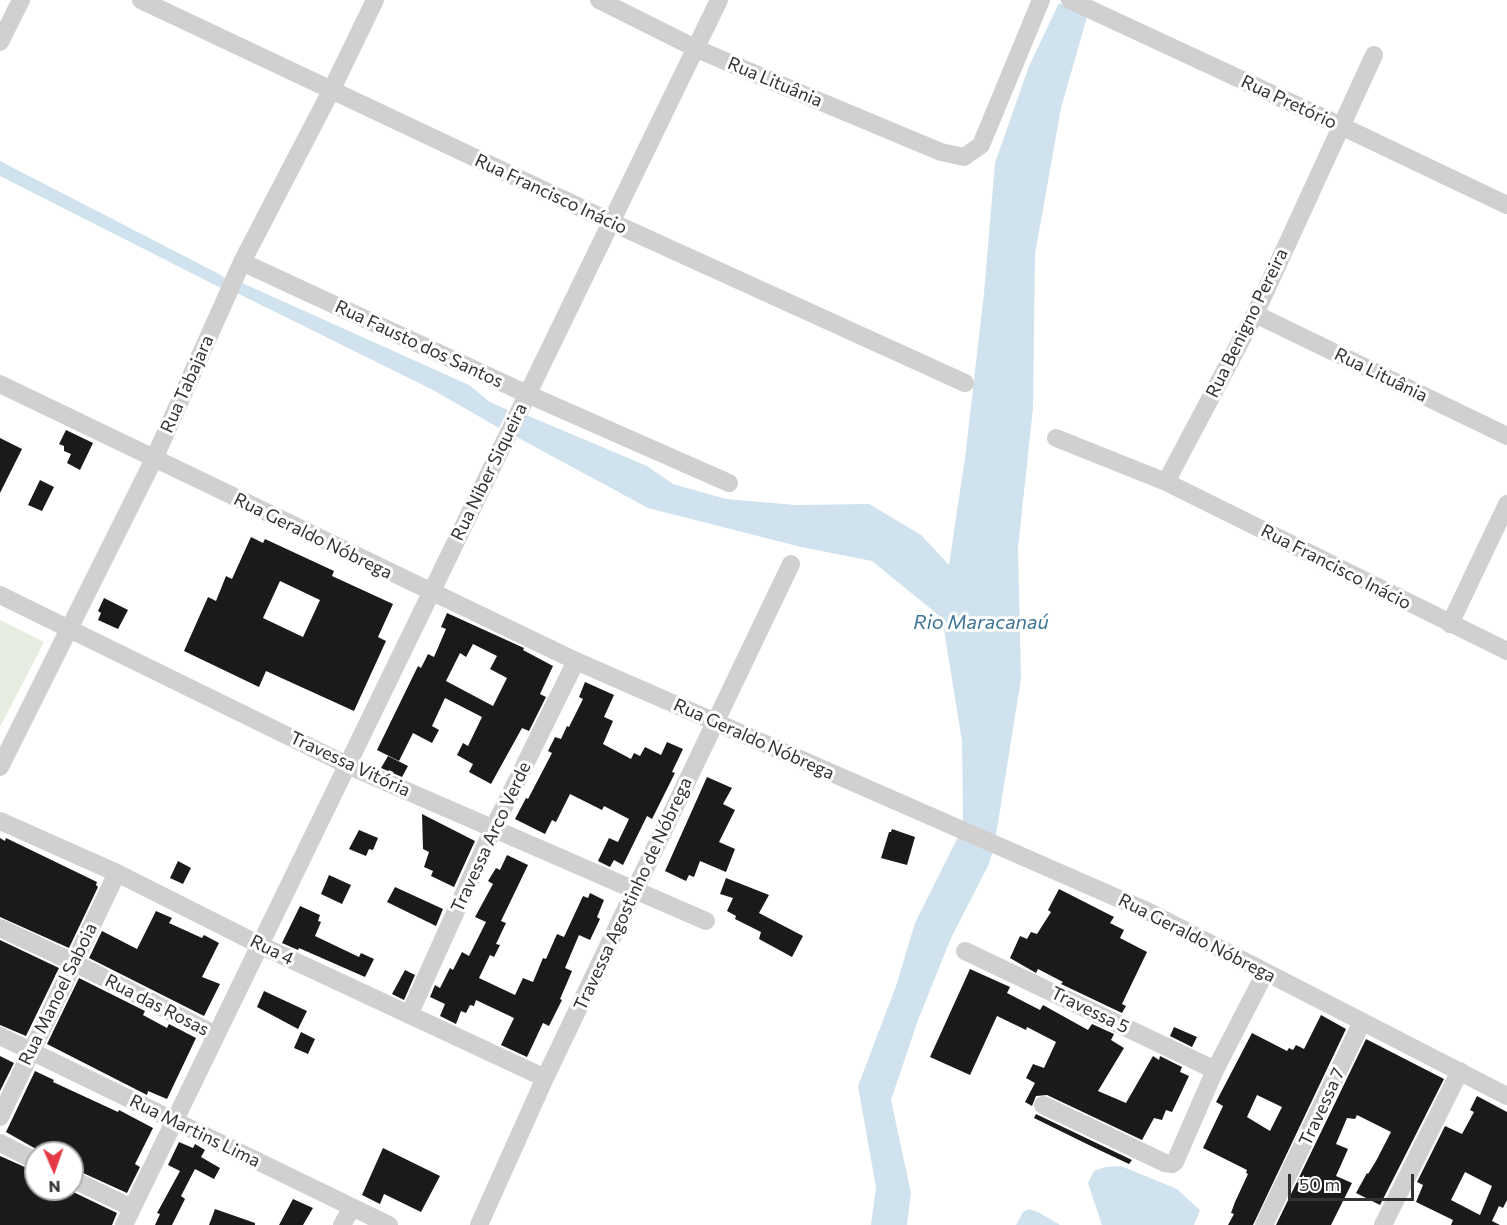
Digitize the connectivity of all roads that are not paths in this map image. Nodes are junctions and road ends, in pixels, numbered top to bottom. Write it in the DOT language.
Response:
graph roads {
  1 [pos="21,0"];
  2 [pos="141,0"];
  3 [pos="375,0"];
  4 [pos="599,0"];
  5 [pos="719,0"];
  6 [pos="1041,0"];
  7 [pos="1070,0"];
  8 [pos="0,42"];
  9 [pos="697,49"];
  10 [pos="1374,56"];
  11 [pos="331,91"];
  12 [pos="1341,126"];
  13 [pos="1507,205"];
  14 [pos="610,222"];
  15 [pos="242,262"];
  16 [pos="1255,314"];
  17 [pos="965,383"];
  18 [pos="0,384"];
  19 [pos="527,394"];
  20 [pos="1507,436"];
  21 [pos="1056,438"];
  22 [pos="154,459"];
  23 [pos="1166,482"];
  24 [pos="729,483"];
  25 [pos="1507,504"];
  26 [pos="791,564"];
  27 [pos="430,593"];
  28 [pos="0,595"];
  29 [pos="1450,624"];
  30 [pos="70,629"];
  31 [pos="1507,651"];
  32 [pos="576,661"];
  33 [pos="715,722"];
  34 [pos="347,765"];
  35 [pos="0,768"];
  36 [pos="0,821"];
  37 [pos="493,829"];
  38 [pos="117,873"];
  39 [pos="635,890"];
  40 [pos="706,921"];
  41 [pos="0,928"];
  42 [pos="260,945"];
  43 [pos="965,951"];
  44 [pos="73,962"];
  45 [pos="1266,973"];
  46 [pos="409,1015"];
  47 [pos="1362,1022"];
  48 [pos="216,1035"];
  49 [pos="0,1036"];
  50 [pos="31,1051"];
  51 [pos="1215,1070"];
  52 [pos="1460,1071"];
  53 [pos="545,1078"];
  54 [pos="1507,1096"];
  55 [pos="1042,1105"];
  56 [pos="0,1117"];
  57 [pos="175,1122"];
  58 [pos="0,1143"];
  59 [pos="24,1155"];
  60 [pos="84,1187"];
  61 [pos="352,1207"];
  62 [pos="128,1217"];
  63 [pos="342,1225"];
  64 [pos="389,1225"];
  65 [pos="479,1225"];
  66 [pos="1264,1225"];
  67 [pos="1383,1225"];
  1 -- 8 [label="street"];
  2 -- 11 [label="street, Rua Francisco Inácio"];
  3 -- 11 [label="street, Rua Tabajara"];
  4 -- 9 [label="street, Rua Lituânia"];
  5 -- 9 [label="street, Rua Niber Siqueira"];
  6 -- 9 [label="street, Rua Lituânia"];
  7 -- 12 [label="street, Rua Pretório"];
  9 -- 14 [label="street, Rua Niber Siqueira"];
  10 -- 12 [label="street, Rua Benigno Pereira"];
  11 -- 14 [label="street, Rua Francisco Inácio"];
  11 -- 15 [label="street, Rua Tabajara"];
  12 -- 13 [label="street, Rua Pretório"];
  12 -- 16 [label="street, Rua Benigno Pereira"];
  14 -- 17 [label="street, Rua Francisco Inácio"];
  14 -- 19 [label="street, Rua Niber Siqueira"];
  15 -- 19 [label="street, Rua Fausto dos Santos"];
  15 -- 22 [label="street, Rua Tabajara"];
  16 -- 20 [label="street, Rua Lituânia"];
  16 -- 23 [label="street, Rua Benigno Pereira"];
  18 -- 22 [label="street, Rua Geraldo Nóbrega"];
  19 -- 24 [label="street, Rua Fausto dos Santos"];
  19 -- 27 [label="street, Rua Niber Siqueira"];
  21 -- 23 [label="street"];
  22 -- 27 [label="street, Rua Geraldo Nóbrega"];
  22 -- 30 [label="street, Rua Tabajara"];
  23 -- 29 [label="street, Rua Francisco Inácio"];
  25 -- 29 [label="street"];
  26 -- 33 [label="street, Travessa Agostinho de Nóbrega"];
  27 -- 32 [label="street, Rua Geraldo Nóbrega"];
  27 -- 34 [label="street, Rua Niber Siqueira"];
  28 -- 30 [label="street, Travessa Vitória"];
  29 -- 31 [label="street, Rua Francisco Inácio"];
  30 -- 34 [label="street, Travessa Vitória"];
  30 -- 35 [label="street, Rua Tabajara"];
  32 -- 33 [label="street, Rua Geraldo Nóbrega"];
  32 -- 37 [label="street, Travessa Arco Verde"];
  33 -- 39 [label="street, Travessa Agostinho de Nóbrega"];
  33 -- 45 [label="street, Rua Geraldo Nóbrega"];
  34 -- 37 [label="street, Travessa Vitória"];
  34 -- 42 [label="street, Rua Niber Siqueira"];
  36 -- 38 [label="street, Rua 4"];
  37 -- 39 [label="street, Travessa Vitória"];
  37 -- 46 [label="street, Travessa Arco Verde"];
  38 -- 42 [label="street, Rua 4"];
  38 -- 44 [label="street, Rua Manoel Saboia"];
  39 -- 40 [label="street, Travessa Vitória"];
  39 -- 53 [label="street, Travessa Agostinho de Nóbrega"];
  41 -- 44 [label="street, Rua das Rosas"];
  42 -- 46 [label="street, Rua 4"];
  42 -- 48 [label="street, Rua Niber Siqueira"];
  43 -- 51 [label="street, Travessa 5"];
  44 -- 48 [label="street, Rua das Rosas"];
  44 -- 50 [label="street, Rua Manoel Saboia"];
  45 -- 47 [label="street, Rua Geraldo Nóbrega"];
  45 -- 51 [label="street"];
  46 -- 53 [label="street, Rua 4"];
  47 -- 52 [label="street, Rua Geraldo Nóbrega"];
  47 -- 66 [label="street, Travessa 7"];
  48 -- 57 [label="street, Rua Niber Siqueira"];
  49 -- 50 [label="street, Rua Martins Lima"];
  50 -- 56 [label="street, Rua Manoel Saboia"];
  50 -- 57 [label="street, Rua Martins Lima"];
  51 -- 55 [label="street"];
  52 -- 54 [label="street, Rua Geraldo Nóbrega"];
  52 -- 67 [label="street"];
  53 -- 65 [label="street, Travessa Agostinho de Nóbrega"];
  57 -- 61 [label="street, Rua Martins Lima"];
  57 -- 62 [label="street, Rua Niber Siqueira"];
  58 -- 59 [label="street"];
  60 -- 62 [label="street"];
  61 -- 63 [label="street"];
  61 -- 64 [label="street, Rua Martins Lima"];
}
